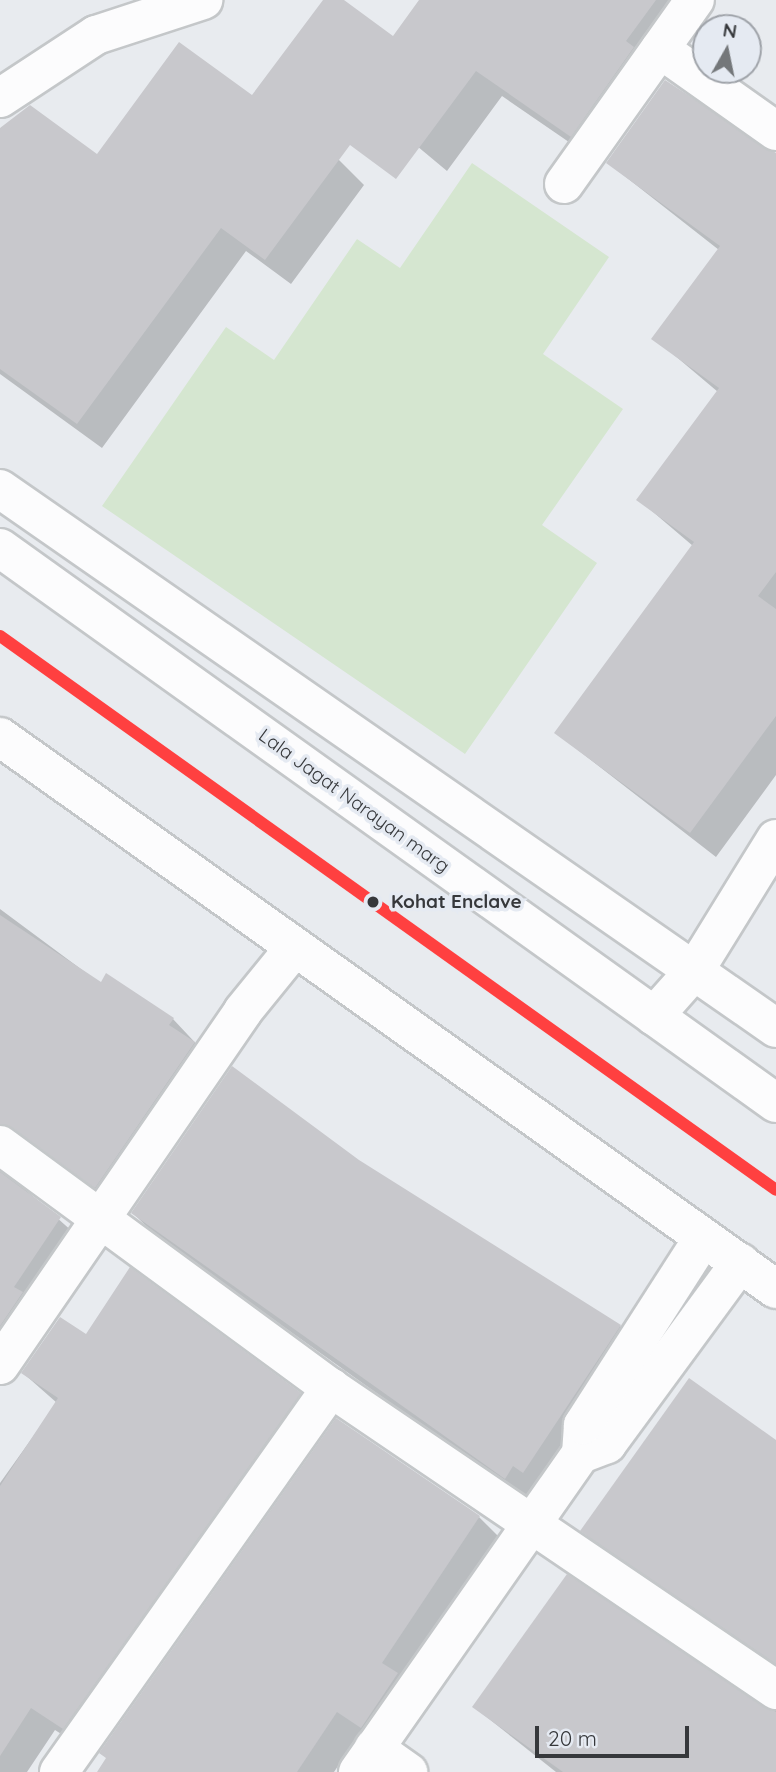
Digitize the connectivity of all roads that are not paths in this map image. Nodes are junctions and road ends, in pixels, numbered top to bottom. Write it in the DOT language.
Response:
graph roads {
  1 [pos="203,0"];
  2 [pos="695,0"];
  3 [pos="142,8"];
  4 [pos="660,49"];
  5 [pos="0,97"];
  6 [pos="776,131"];
  7 [pos="564,184"];
  8 [pos="0,489"];
  9 [pos="0,548"];
  10 [pos="0,737"];
  11 [pos="776,839"];
  12 [pos="295,947"];
  13 [pos="695,970"];
  14 [pos="654,1016"];
  15 [pos="776,1028"];
  16 [pos="776,1103"];
  17 [pos="0,1145"];
  18 [pos="100,1218"];
  19 [pos="704,1238"];
  20 [pos="740,1263"];
  21 [pos="776,1289"];
  22 [pos="0,1365"];
  23 [pos="331,1388"];
  24 [pos="581,1454"];
  25 [pos="534,1522"];
  26 [pos="776,1690"];
  27 [pos="366,1760"];
  28 [pos="59,1772"];
  29 [pos="408,1772"];
  1 -- 3 [label="street"];
  2 -- 4 [label="street"];
  3 -- 5 [label="street"];
  4 -- 6 [label="street"];
  4 -- 7 [label="street"];
  8 -- 13 [label="street"];
  9 -- 14 [label="street, Lala Jagat Narayan marg"];
  10 -- 12 [label="street"];
  11 -- 13 [label="street"];
  12 -- 18 [label="street"];
  12 -- 19 [label="street"];
  13 -- 14 [label="street"];
  13 -- 15 [label="street"];
  14 -- 16 [label="street, Lala Jagat Narayan marg"];
  17 -- 18 [label="street"];
  18 -- 22 [label="street"];
  18 -- 23 [label="street"];
  19 -- 20 [label="street"];
  19 -- 24 [label="street"];
  20 -- 21 [label="street"];
  20 -- 24 [label="street"];
  23 -- 25 [label="street"];
  23 -- 28 [label="street"];
  24 -- 25 [label="street"];
  25 -- 26 [label="street"];
  25 -- 27 [label="street"];
  27 -- 29 [label="street"];
}
